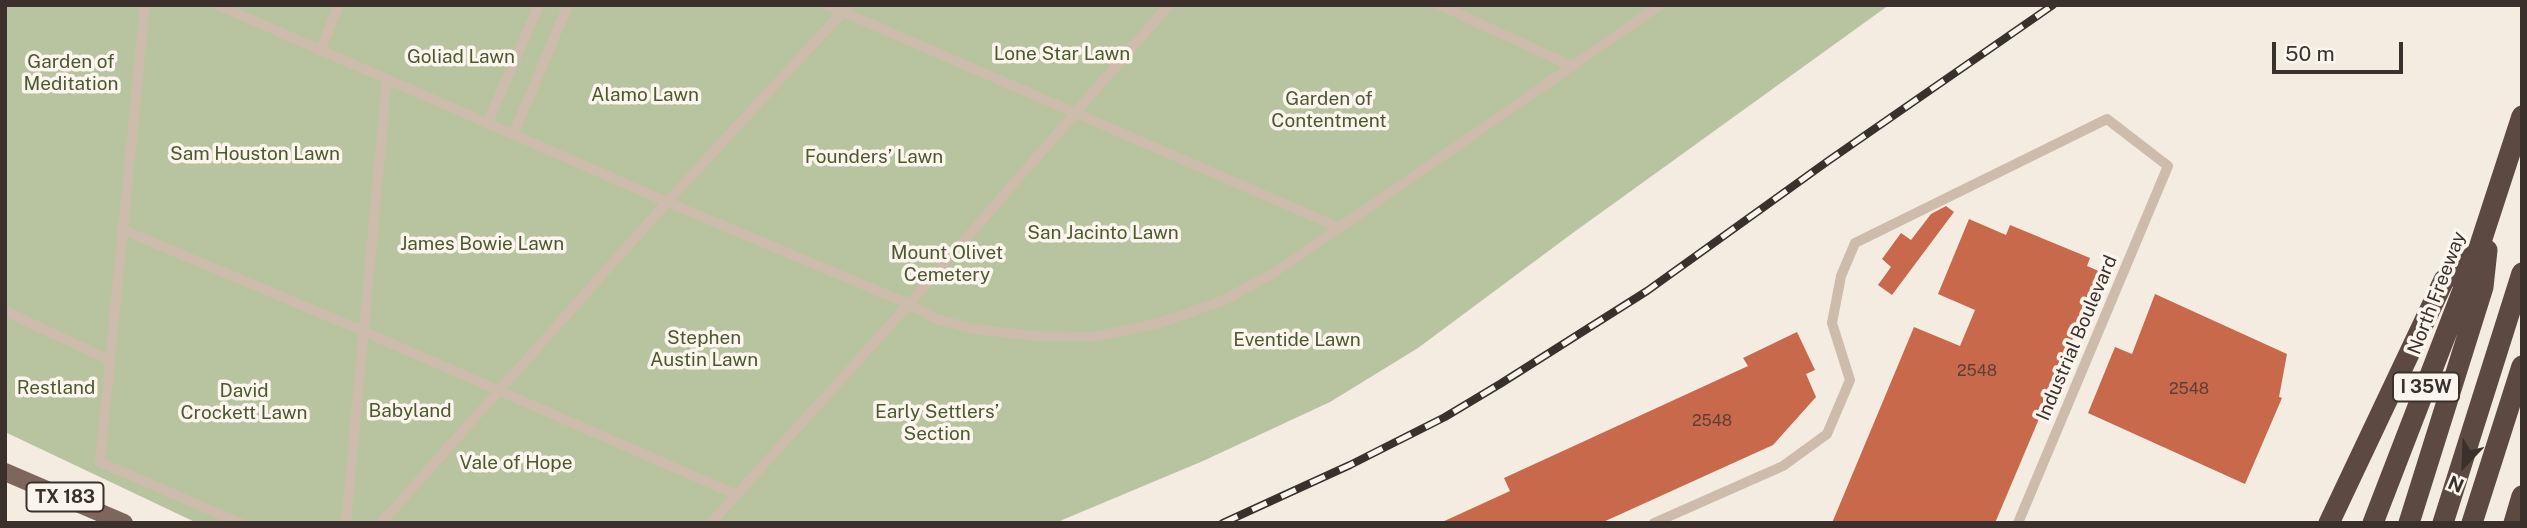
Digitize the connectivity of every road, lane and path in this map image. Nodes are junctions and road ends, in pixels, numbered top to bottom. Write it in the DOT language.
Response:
graph roads {
  1 [pos="145,5"];
  2 [pos="218,5"];
  3 [pos="339,5"];
  4 [pos="539,5"];
  5 [pos="568,5"];
  6 [pos="827,5"];
  7 [pos="1169,5"];
  8 [pos="1438,5"];
  9 [pos="1660,5"];
  10 [pos="846,9"];
  11 [pos="320,51"];
  12 [pos="1572,66"];
  13 [pos="387,79"];
  14 [pos="1076,113"];
  15 [pos="2522,116"];
  16 [pos="487,124"];
  17 [pos="513,135"];
  18 [pos="667,202"];
  19 [pos="2489,220"];
  20 [pos="1340,228"];
  21 [pos="121,229"];
  22 [pos="2479,251"];
  23 [pos="2522,273"];
  24 [pos="909,304"];
  25 [pos="5,311"];
  26 [pos="363,331"];
  27 [pos="109,360"];
  28 [pos="2522,366"];
  29 [pos="499,391"];
  30 [pos="5,472"];
  31 [pos="737,495"];
  32 [pos="2522,496"];
  33 [pos="124,523"];
  34 [pos="240,523"];
  35 [pos="346,523"];
  36 [pos="382,523"];
  37 [pos="711,523"];
  38 [pos="1654,523"];
  39 [pos="2018,523"];
  40 [pos="2329,523"];
  41 [pos="2373,523"];
  42 [pos="2409,523"];
  43 [pos="2443,523"];
  44 [pos="2472,523"];
  45 [pos="2514,523"];
  1 -- 21 [label="lane"];
  2 -- 11 [label="lane"];
  3 -- 11 [label="lane"];
  4 -- 16 [label="lane"];
  5 -- 17 [label="lane"];
  6 -- 10 [label="lane"];
  7 -- 14 [label="lane"];
  8 -- 12 [label="lane"];
  9 -- 12 [label="lane"];
  10 -- 14 [label="lane"];
  10 -- 18 [label="lane"];
  11 -- 13 [label="lane"];
  12 -- 20 [label="lane"];
  13 -- 16 [label="lane"];
  13 -- 26 [label="lane"];
  14 -- 20 [label="lane"];
  14 -- 24 [label="lane"];
  15 -- 19 [label="highway, North Freeway / I 35W"];
  16 -- 17 [label="lane"];
  17 -- 18 [label="lane"];
  18 -- 24 [label="lane"];
  18 -- 29 [label="lane"];
  19 -- 22 [label="highway, North Freeway / I 35W"];
  19 -- 42 [label="highway"];
  20 -- 24 [label="lane"];
  21 -- 26 [label="lane"];
  21 -- 27 [label="lane"];
  22 -- 40 [label="highway"];
  22 -- 41 [label="highway, North Freeway / I 35W"];
  23 -- 43 [label="highway"];
  24 -- 31 [label="lane"];
  25 -- 27 [label="lane"];
  26 -- 29 [label="lane"];
  26 -- 35 [label="lane"];
  27 -- 34 [label="lane"];
  28 -- 44 [label="highway"];
  29 -- 31 [label="lane"];
  29 -- 36 [label="lane"];
  30 -- 33 [label="main road, TX 183"];
  31 -- 37 [label="lane"];
  32 -- 45 [label="highway"];
  38 -- 39 [label="lane, Industrial Boulevard"];
}
